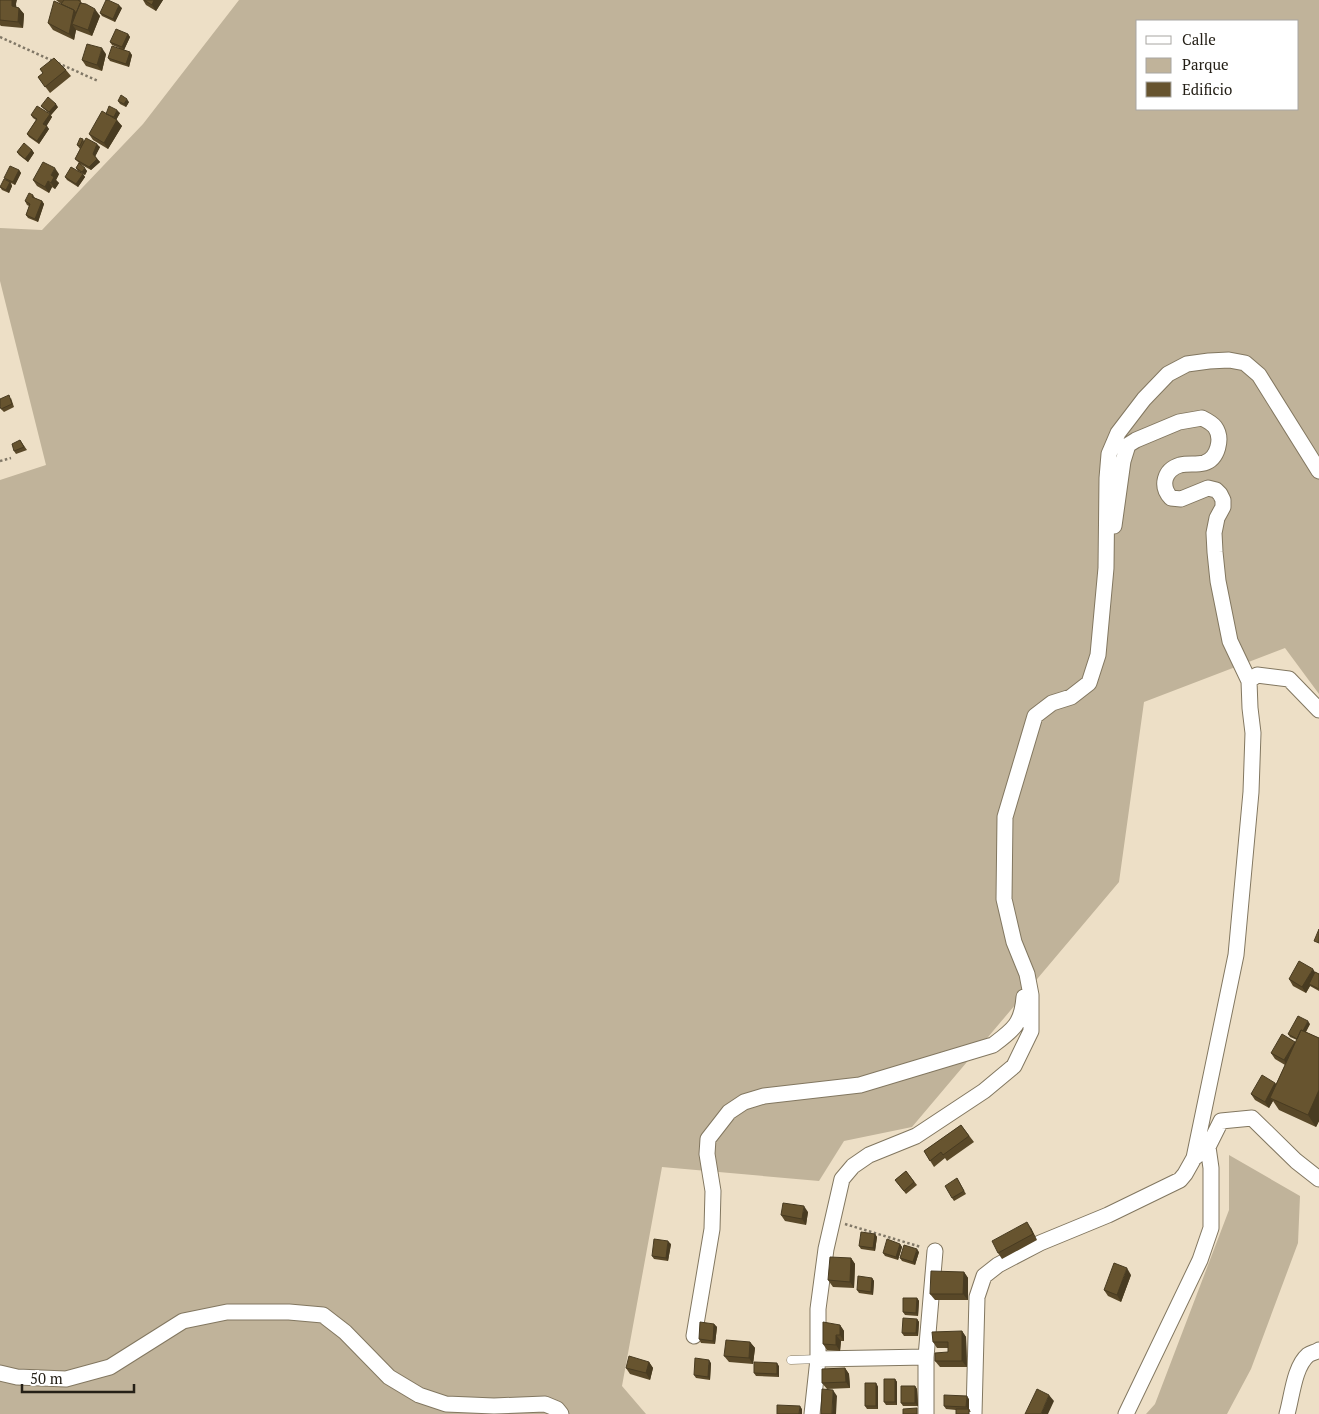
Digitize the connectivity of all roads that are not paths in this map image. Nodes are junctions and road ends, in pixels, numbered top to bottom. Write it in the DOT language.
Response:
graph roads {
  1 [pos="1319,471"];
  2 [pos="1106,568"];
  3 [pos="1249,681"];
  4 [pos="1319,710"];
  5 [pos="1026,974"];
  6 [pos="1208,1147"];
  7 [pos="1194,1158"];
  8 [pos="1319,1179"];
  9 [pos="935,1251"];
  10 [pos="694,1336"];
  11 [pos="1319,1350"];
  12 [pos="926,1357"];
  13 [pos="818,1358"];
  14 [pos="791,1360"];
  15 [pos="0,1373"];
  16 [pos="561,1414"];
  17 [pos="812,1414"];
  18 [pos="926,1414"];
  19 [pos="974,1414"];
  20 [pos="1126,1414"];
  21 [pos="1287,1414"];
  1 -- 2 [label="street"];
  2 -- 3 [label="street"];
  2 -- 5 [label="street"];
  3 -- 4 [label="street"];
  3 -- 7 [label="street"];
  5 -- 10 [label="street"];
  5 -- 13 [label="street"];
  6 -- 7 [label="street"];
  6 -- 8 [label="street"];
  6 -- 20 [label="street"];
  7 -- 19 [label="street"];
  9 -- 12 [label="street"];
  11 -- 21 [label="street"];
  12 -- 13 [label="street"];
  12 -- 18 [label="street"];
  13 -- 14 [label="lane"];
  13 -- 17 [label="street"];
  15 -- 16 [label="street"];
}
